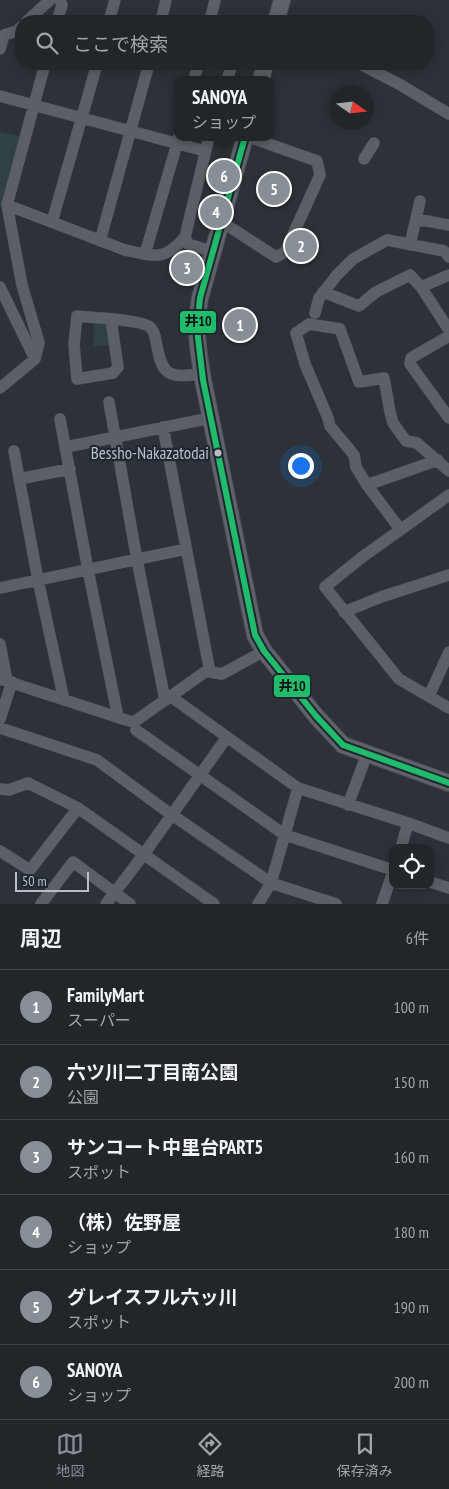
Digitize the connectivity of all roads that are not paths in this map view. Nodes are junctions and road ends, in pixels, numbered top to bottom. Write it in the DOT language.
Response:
graph roads {
  1 [pos="50,0"];
  2 [pos="60,0"];
  3 [pos="115,0"];
  4 [pos="166,0"];
  5 [pos="215,0"];
  6 [pos="282,0"];
  7 [pos="34,15"];
  8 [pos="59,15"];
  9 [pos="111,15"];
  10 [pos="162,15"];
  11 [pos="211,15"];
  12 [pos="278,15"];
  13 [pos="15,31"];
  14 [pos="0,50"];
  15 [pos="43,70"];
  16 [pos="95,70"];
  17 [pos="147,70"];
  18 [pos="372,70"];
  19 [pos="0,96"];
  20 [pos="34,106"];
  21 [pos="449,114"];
  22 [pos="81,118"];
  23 [pos="131,132"];
  24 [pos="174,140"];
  25 [pos="178,141"];
  26 [pos="208,141"];
  27 [pos="246,141"];
  28 [pos="259,141"];
  29 [pos="374,143"];
  30 [pos="205,151"];
  31 [pos="364,160"];
  32 [pos="420,201"];
  33 [pos="7,205"];
  34 [pos="416,219"];
  35 [pos="52,222"];
  36 [pos="222,222"];
  37 [pos="449,224"];
  38 [pos="185,237"];
  39 [pos="100,241"];
  40 [pos="410,245"];
  41 [pos="214,252"];
  42 [pos="145,254"];
  43 [pos="449,257"];
  44 [pos="449,275"];
  45 [pos="420,286"];
  46 [pos="0,287"];
  47 [pos="323,292"];
  48 [pos="315,313"];
  49 [pos="111,320"];
  50 [pos="449,330"];
  51 [pos="449,336"];
  52 [pos="35,359"];
  53 [pos="202,374"];
  54 [pos="0,388"];
  55 [pos="109,402"];
  56 [pos="211,418"];
  57 [pos="449,418"];
  58 [pos="60,419"];
  59 [pos="163,428"];
  60 [pos="114,437"];
  61 [pos="66,447"];
  62 [pos="14,451"];
  63 [pos="438,460"];
  64 [pos="70,469"];
  65 [pos="449,470"];
  66 [pos="19,479"];
  67 [pos="367,485"];
  68 [pos="449,495"];
  69 [pos="400,529"];
  70 [pos="186,549"];
  71 [pos="137,560"];
  72 [pos="88,570"];
  73 [pos="449,576"];
  74 [pos="38,580"];
  75 [pos="0,588"];
  76 [pos="344,612"];
  77 [pos="0,644"];
  78 [pos="264,651"];
  79 [pos="449,652"];
  80 [pos="447,664"];
  81 [pos="210,672"];
  82 [pos="6,681"];
  83 [pos="429,696"];
  84 [pos="168,698"];
  85 [pos="64,700"];
  86 [pos="449,708"];
  87 [pos="0,719"];
  88 [pos="127,723"];
  89 [pos="0,728"];
  90 [pos="227,737"];
  91 [pos="367,754"];
  92 [pos="200,776"];
  93 [pos="449,783"];
  94 [pos="298,788"];
  95 [pos="0,789"];
  96 [pos="348,805"];
  97 [pos="78,808"];
  98 [pos="171,815"];
  99 [pos="408,823"];
  100 [pos="449,824"];
  101 [pos="285,835"];
  102 [pos="447,837"];
  103 [pos="402,844"];
  104 [pos="0,851"];
  105 [pos="144,854"];
  106 [pos="389,870"];
  107 [pos="271,883"];
  108 [pos="389,883"];
  109 [pos="434,883"];
  110 [pos="449,888"];
  111 [pos="114,893"];
  112 [pos="41,904"];
  113 [pos="106,904"];
  114 [pos="130,904"];
  115 [pos="214,904"];
  116 [pos="258,904"];
  117 [pos="336,904"];
  118 [pos="382,904"];
  1 -- 7 [label="street"];
  2 -- 8 [label="street"];
  3 -- 9 [label="street"];
  4 -- 10 [label="street"];
  5 -- 11 [label="street"];
  6 -- 12 [label="street"];
  13 -- 14 [label="street"];
  15 -- 20 [label="street"];
  16 -- 22 [label="street"];
  17 -- 23 [label="street"];
  18 -- 21 [label="street"];
  19 -- 20 [label="street"];
  20 -- 22 [label="street"];
  20 -- 33 [label="street"];
  22 -- 23 [label="street"];
  22 -- 35 [label="street"];
  23 -- 24 [label="street"];
  23 -- 39 [label="street"];
  25 -- 30 [label="street"];
  25 -- 42 [label="street"];
  26 -- 30 [label="street"];
  27 -- 36 [label="street"];
  28 -- 36 [label="street"];
  29 -- 31 [label="street"];
  30 -- 38 [label="street"];
  32 -- 34 [label="street"];
  33 -- 35 [label="street"];
  33 -- 52 [label="street"];
  34 -- 37 [label="street"];
  34 -- 40 [label="street"];
  35 -- 39 [label="street"];
  36 -- 41 [label="street"];
  38 -- 41 [label="street"];
  38 -- 42 [label="street"];
  39 -- 42 [label="street"];
  40 -- 43 [label="street"];
  40 -- 47 [label="street"];
  41 -- 53 [label="street"];
  44 -- 45 [label="street"];
  45 -- 47 [label="street"];
  45 -- 50 [label="street"];
  46 -- 52 [label="street"];
  47 -- 48 [label="street"];
  49 -- 49 [label="street"];
  49 -- 53 [label="street"];
  51 -- 57 [label="street"];
  52 -- 54 [label="street"];
  53 -- 56 [label="street"];
  55 -- 60 [label="street"];
  56 -- 59 [label="street"];
  56 -- 78 [label="street"];
  58 -- 61 [label="street"];
  59 -- 60 [label="street"];
  59 -- 70 [label="street"];
  60 -- 61 [label="street"];
  60 -- 71 [label="street"];
  61 -- 64 [label="street"];
  62 -- 66 [label="street"];
  63 -- 65 [label="street"];
  63 -- 67 [label="street"];
  63 -- 67 [label="street"];
  64 -- 66 [label="street"];
  64 -- 72 [label="street"];
  66 -- 74 [label="street"];
  67 -- 69 [label="street"];
  68 -- 69 [label="street"];
  69 -- 76 [label="street"];
  70 -- 71 [label="street"];
  70 -- 81 [label="street"];
  71 -- 72 [label="street"];
  71 -- 84 [label="street"];
  72 -- 74 [label="street"];
  72 -- 88 [label="street"];
  73 -- 76 [label="street"];
  74 -- 75 [label="street"];
  74 -- 85 [label="street"];
  76 -- 83 [label="street"];
  77 -- 82 [label="street"];
  78 -- 81 [label="street"];
  78 -- 91 [label="street"];
  79 -- 80 [label="street"];
  80 -- 83 [label="street"];
  81 -- 84 [label="street"];
  82 -- 85 [label="street"];
  82 -- 87 [label="street"];
  83 -- 86 [label="street"];
  84 -- 88 [label="street"];
  84 -- 90 [label="street"];
  85 -- 88 [label="street"];
  88 -- 92 [label="street"];
  89 -- 98 [label="street"];
  90 -- 92 [label="street"];
  90 -- 94 [label="street"];
  91 -- 93 [label="street"];
  91 -- 96 [label="street"];
  92 -- 98 [label="street"];
  92 -- 101 [label="street"];
  94 -- 96 [label="street"];
  94 -- 101 [label="street"];
  95 -- 97 [label="street"];
  96 -- 99 [label="street"];
  97 -- 104 [label="street"];
  97 -- 105 [label="street"];
  98 -- 105 [label="street"];
  98 -- 107 [label="street"];
  99 -- 102 [label="street"];
  99 -- 103 [label="street"];
  100 -- 102 [label="street"];
  101 -- 106 [label="street"];
  101 -- 107 [label="street"];
  105 -- 111 [label="street"];
  105 -- 115 [label="street"];
  107 -- 116 [label="street"];
  107 -- 117 [label="street"];
  108 -- 118 [label="street"];
  109 -- 110 [label="street"];
  111 -- 112 [label="street"];
  111 -- 113 [label="street"];
  111 -- 114 [label="street"];
}
